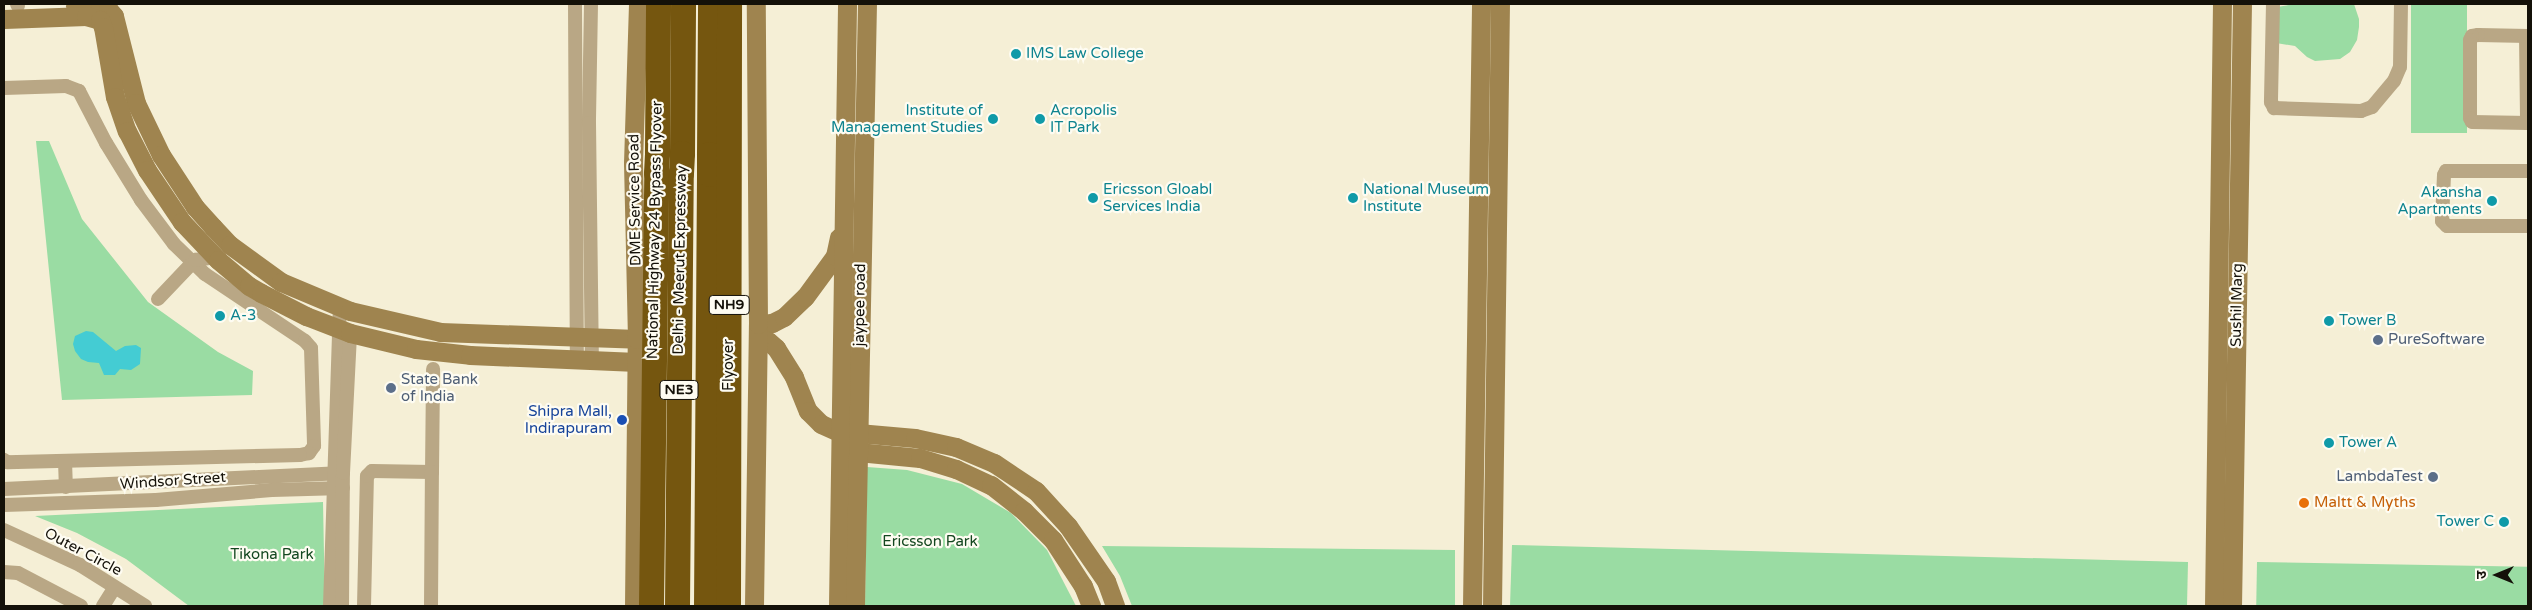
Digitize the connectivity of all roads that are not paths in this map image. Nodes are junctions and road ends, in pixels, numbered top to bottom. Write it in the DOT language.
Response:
graph roads {
  1 [pos="575,4"];
  2 [pos="591,4"];
  3 [pos="638,4"];
  4 [pos="658,4"];
  5 [pos="683,4"];
  6 [pos="710,4"];
  7 [pos="729,4"];
  8 [pos="756,4"];
  9 [pos="847,4"];
  10 [pos="867,4"];
  11 [pos="1481,4"];
  12 [pos="1500,4"];
  13 [pos="2222,4"];
  14 [pos="2242,4"];
  15 [pos="2273,4"];
  16 [pos="2401,4"];
  17 [pos="9,8"];
  18 [pos="575,26"];
  19 [pos="591,27"];
  20 [pos="2527,36"];
  21 [pos="4,88"];
  22 [pos="2527,123"];
  23 [pos="634,163"];
  24 [pos="756,164"];
  25 [pos="2528,171"];
  26 [pos="845,217"];
  27 [pos="2528,226"];
  28 [pos="216,257"];
  29 [pos="192,263"];
  30 [pos="158,299"];
  31 [pos="345,309"];
  32 [pos="345,331"];
  33 [pos="758,331"];
  34 [pos="585,339"];
  35 [pos="637,340"];
  36 [pos="584,359"];
  37 [pos="637,362"];
  38 [pos="432,369"];
  39 [pos="849,433"];
  40 [pos="858,452"];
  41 [pos="4,460"];
  42 [pos="65,461"];
  43 [pos="432,472"];
  44 [pos="338,473"];
  45 [pos="66,487"];
  46 [pos="4,489"];
  47 [pos="338,489"];
  48 [pos="4,505"];
  49 [pos="4,530"];
  50 [pos="4,572"];
  51 [pos="115,587"];
  52 [pos="81,606"];
  53 [pos="103,606"];
  54 [pos="145,606"];
  55 [pos="330,606"];
  56 [pos="342,606"];
  57 [pos="364,606"];
  58 [pos="431,606"];
  59 [pos="634,606"];
  60 [pos="651,606"];
  61 [pos="677,606"];
  62 [pos="706,606"];
  63 [pos="728,606"];
  64 [pos="754,606"];
  65 [pos="838,606"];
  66 [pos="855,606"];
  67 [pos="1091,606"];
  68 [pos="1115,606"];
  69 [pos="1472,606"];
  70 [pos="1492,606"];
  71 [pos="2214,606"];
  72 [pos="2232,606"];
  1 -- 18 [label="street"];
  2 -- 19 [label="street"];
  3 -- 23 [label="street, DME Service Road"];
  4 -- 60 [label="highway, National Highway 24 Bypass Flyover, bridge"];
  5 -- 61 [label="highway, Delhi - Meerut Expressway / NE3"];
  6 -- 62 [label="highway, Delhi - Meerut Expressway / NE3"];
  7 -- 63 [label="highway, Flyover / NH9, bridge"];
  8 -- 24 [label="street"];
  9 -- 26 [label="street"];
  10 -- 39 [label="street, jaypee road"];
  11 -- 69 [label="street"];
  12 -- 70 [label="street"];
  13 -- 71 [label="street, Sushil Marg"];
  14 -- 72 [label="street, Sushil Marg"];
  15 -- 16 [label="street"];
  17 -- 28 [label="street"];
  17 -- 31 [label="street"];
  18 -- 19 [label="street"];
  18 -- 34 [label="street"];
  19 -- 34 [label="street"];
  20 -- 22 [label="street"];
  20 -- 22 [label="street"];
  21 -- 29 [label="street"];
  23 -- 24 [label="street"];
  23 -- 35 [label="street, DME Service Road"];
  24 -- 33 [label="street"];
  25 -- 27 [label="street"];
  26 -- 33 [label="street"];
  26 -- 39 [label="street"];
  28 -- 29 [label="street"];
  28 -- 32 [label="street"];
  29 -- 30 [label="street"];
  29 -- 42 [label="street"];
  31 -- 32 [label="street"];
  31 -- 34 [label="street"];
  32 -- 36 [label="street"];
  32 -- 44 [label="street"];
  33 -- 39 [label="street"];
  33 -- 64 [label="street"];
  34 -- 35 [label="street"];
  34 -- 36 [label="street"];
  35 -- 37 [label="street, DME Service Road"];
  36 -- 37 [label="street"];
  37 -- 59 [label="street, DME Service Road"];
  38 -- 43 [label="street"];
  39 -- 40 [label="street, jaypee road"];
  39 -- 65 [label="street"];
  39 -- 68 [label="street"];
  40 -- 66 [label="street, jaypee road"];
  40 -- 67 [label="street"];
  41 -- 42 [label="street"];
  42 -- 45 [label="street"];
  43 -- 57 [label="street"];
  43 -- 58 [label="street"];
  44 -- 45 [label="street, Windsor Street"];
  44 -- 47 [label="street"];
  45 -- 46 [label="street, Windsor Street"];
  47 -- 48 [label="street, Windsor Street"];
  47 -- 55 [label="street"];
  47 -- 56 [label="street"];
  49 -- 51 [label="street, Outer Circle"];
  50 -- 52 [label="street"];
  51 -- 53 [label="street"];
  51 -- 54 [label="street, Outer Circle"];
}
